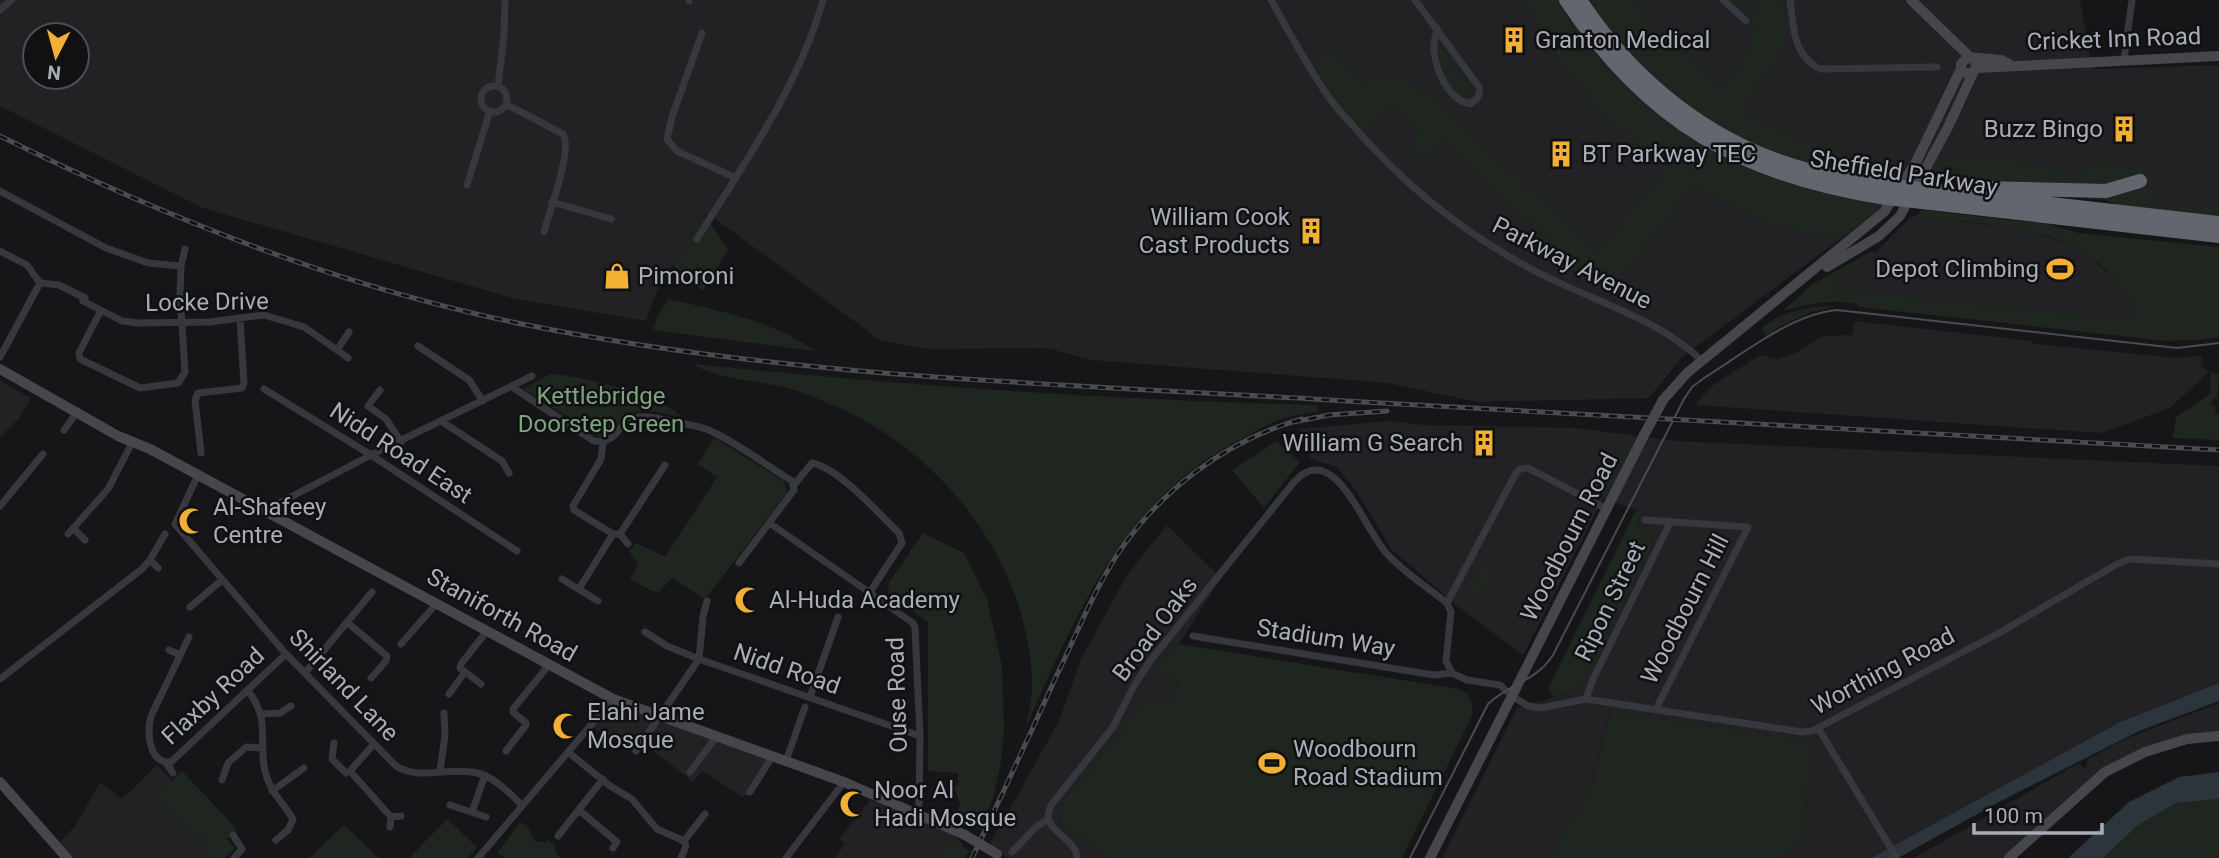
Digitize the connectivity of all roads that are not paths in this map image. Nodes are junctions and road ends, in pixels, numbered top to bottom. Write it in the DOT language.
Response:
graph roads {
  1 [pos="12,0"];
  2 [pos="505,0"];
  3 [pos="822,0"];
  4 [pos="1271,0"];
  5 [pos="1415,0"];
  6 [pos="1566,0"];
  7 [pos="1580,0"];
  8 [pos="1723,0"];
  9 [pos="1790,0"];
  10 [pos="1910,0"];
  11 [pos="2132,0"];
  12 [pos="0,10"];
  13 [pos="1746,22"];
  14 [pos="1437,28"];
  15 [pos="702,33"];
  16 [pos="2219,56"];
  17 [pos="2124,60"];
  18 [pos="1969,65"];
  19 [pos="1937,67"];
  20 [pos="498,86"];
  21 [pos="506,104"];
  22 [pos="491,111"];
  23 [pos="736,178"];
  24 [pos="2140,181"];
  25 [pos="467,185"];
  26 [pos="0,191"];
  27 [pos="1895,191"];
  28 [pos="1927,193"];
  29 [pos="552,202"];
  30 [pos="611,219"];
  31 [pos="2219,223"];
  32 [pos="544,232"];
  33 [pos="2219,236"];
  34 [pos="696,239"];
  35 [pos="185,249"];
  36 [pos="0,251"];
  37 [pos="181,267"];
  38 [pos="40,283"];
  39 [pos="100,312"];
  40 [pos="240,318"];
  41 [pos="181,322"];
  42 [pos="349,332"];
  43 [pos="418,346"];
  44 [pos="337,350"];
  45 [pos="0,357"];
  46 [pos="348,358"];
  47 [pos="1702,361"];
  48 [pos="0,369"];
  49 [pos="532,376"];
  50 [pos="512,387"];
  51 [pos="264,389"];
  52 [pos="380,390"];
  53 [pos="483,401"];
  54 [pos="78,411"];
  55 [pos="441,421"];
  56 [pos="64,430"];
  57 [pos="133,441"];
  58 [pos="401,442"];
  59 [pos="603,442"];
  60 [pos="201,453"];
  61 [pos="43,454"];
  62 [pos="371,455"];
  63 [pos="665,465"];
  64 [pos="509,473"];
  65 [pos="198,475"];
  66 [pos="793,485"];
  67 [pos="564,501"];
  68 [pos="0,506"];
  69 [pos="573,506"];
  70 [pos="1607,509"];
  71 [pos="264,511"];
  72 [pos="1645,520"];
  73 [pos="1671,521"];
  74 [pos="771,524"];
  75 [pos="165,534"];
  76 [pos="617,534"];
  77 [pos="85,540"];
  78 [pos="628,544"];
  79 [pos="516,551"];
  80 [pos="150,560"];
  81 [pos="739,563"];
  82 [pos="2219,564"];
  83 [pos="158,568"];
  84 [pos="562,579"];
  85 [pos="222,580"];
  86 [pos="579,589"];
  87 [pos="372,592"];
  88 [pos="870,592"];
  89 [pos="597,601"];
  90 [pos="707,601"];
  91 [pos="437,603"];
  92 [pos="1447,603"];
  93 [pos="190,607"];
  94 [pos="838,617"];
  95 [pos="348,624"];
  96 [pos="487,631"];
  97 [pos="645,632"];
  98 [pos="1193,636"];
  99 [pos="189,637"];
  100 [pos="401,643"];
  101 [pos="169,650"];
  102 [pos="286,654"];
  103 [pos="180,655"];
  104 [pos="699,659"];
  105 [pos="548,666"];
  106 [pos="465,672"];
  107 [pos="305,673"];
  108 [pos="1452,673"];
  109 [pos="371,678"];
  110 [pos="0,679"];
  111 [pos="481,684"];
  112 [pos="247,691"];
  113 [pos="449,694"];
  114 [pos="1512,696"];
  115 [pos="810,697"];
  116 [pos="613,699"];
  117 [pos="1586,699"];
  118 [pos="291,705"];
  119 [pos="805,707"];
  120 [pos="1656,709"];
  121 [pos="444,713"];
  122 [pos="262,714"];
  123 [pos="659,716"];
  124 [pos="1818,728"];
  125 [pos="920,736"];
  126 [pos="2219,736"];
  127 [pos="716,737"];
  128 [pos="334,743"];
  129 [pos="374,744"];
  130 [pos="262,748"];
  131 [pos="506,751"];
  132 [pos="636,751"];
  133 [pos="568,752"];
  134 [pos="772,757"];
  135 [pos="786,761"];
  136 [pos="166,763"];
  137 [pos="304,768"];
  138 [pos="440,772"];
  139 [pos="690,772"];
  140 [pos="173,773"];
  141 [pos="345,774"];
  142 [pos="485,775"];
  143 [pos="603,779"];
  144 [pos="222,780"];
  145 [pos="0,782"];
  146 [pos="844,782"];
  147 [pos="272,791"];
  148 [pos="750,792"];
  149 [pos="450,805"];
  150 [pos="522,805"];
  151 [pos="579,810"];
  152 [pos="472,812"];
  153 [pos="917,813"];
  154 [pos="705,814"];
  155 [pos="401,816"];
  156 [pos="391,817"];
  157 [pos="486,817"];
  158 [pos="1048,819"];
  159 [pos="390,827"];
  160 [pos="233,835"];
  161 [pos="558,836"];
  162 [pos="276,840"];
  163 [pos="684,841"];
  164 [pos="613,848"];
  165 [pos="1004,855"];
  166 [pos="1077,856"];
  167 [pos="483,857"];
  168 [pos="67,858"];
  169 [pos="234,858"];
  170 [pos="681,858"];
  171 [pos="786,858"];
  172 [pos="1085,858"];
  173 [pos="1430,858"];
  174 [pos="1897,858"];
  175 [pos="2010,858"];
  1 -- 12 [label="street"];
  2 -- 20 [label="street"];
  3 -- 23 [label="street"];
  4 -- 47 [label="street, Parkway Avenue"];
  5 -- 14 [label="street"];
  6 -- 27 [label="highway, Sheffield Parkway"];
  7 -- 27 [label="highway, Sheffield Parkway"];
  8 -- 13 [label="street"];
  9 -- 19 [label="street"];
  10 -- 18 [label="main road"];
  11 -- 17 [label="street"];
  14 -- 14 [label="street"];
  15 -- 23 [label="street"];
  16 -- 17 [label="main road, Cricket Inn Road"];
  17 -- 18 [label="main road, Cricket Inn Road"];
  18 -- 47 [label="main road, Woodbourn Road"];
  20 -- 21 [label="street"];
  20 -- 22 [label="street"];
  21 -- 22 [label="street"];
  21 -- 29 [label="street"];
  22 -- 25 [label="street"];
  23 -- 34 [label="street"];
  24 -- 28 [label="highway"];
  26 -- 37 [label="street"];
  27 -- 28 [label="highway, Sheffield Parkway, bridge"];
  27 -- 28 [label="highway, Sheffield Parkway, bridge"];
  28 -- 31 [label="highway, Sheffield Parkway"];
  28 -- 33 [label="highway, Sheffield Parkway"];
  29 -- 30 [label="street"];
  29 -- 32 [label="street"];
  35 -- 37 [label="street"];
  36 -- 38 [label="street"];
  37 -- 41 [label="street"];
  38 -- 39 [label="street, Locke Drive"];
  38 -- 45 [label="street"];
  39 -- 41 [label="street, Locke Drive"];
  39 -- 41 [label="street"];
  40 -- 41 [label="street, Locke Drive"];
  40 -- 44 [label="street, Locke Drive"];
  40 -- 60 [label="street"];
  42 -- 44 [label="street"];
  43 -- 53 [label="street"];
  44 -- 46 [label="street, Locke Drive"];
  47 -- 70 [label="main road, Woodbourn Road, bridge"];
  48 -- 54 [label="main road, Staniforth Road"];
  49 -- 50 [label="street"];
  50 -- 53 [label="street"];
  50 -- 59 [label="street"];
  51 -- 62 [label="street, Nidd Road East"];
  52 -- 58 [label="street"];
  53 -- 55 [label="street"];
  54 -- 56 [label="street"];
  54 -- 57 [label="main road, Staniforth Road"];
  55 -- 58 [label="street"];
  55 -- 64 [label="street"];
  57 -- 65 [label="main road, Staniforth Road"];
  57 -- 77 [label="street"];
  58 -- 62 [label="street"];
  59 -- 66 [label="street"];
  59 -- 69 [label="street"];
  61 -- 68 [label="street"];
  62 -- 71 [label="street"];
  62 -- 79 [label="street, Nidd Road East"];
  63 -- 76 [label="street"];
  65 -- 71 [label="main road, Staniforth Road"];
  65 -- 85 [label="street, Shirland Lane"];
  66 -- 74 [label="street"];
  66 -- 88 [label="street"];
  67 -- 69 [label="street"];
  69 -- 76 [label="street"];
  70 -- 92 [label="street"];
  70 -- 114 [label="main road, Woodbourn Road"];
  71 -- 91 [label="main road, Staniforth Road"];
  72 -- 73 [label="street"];
  73 -- 117 [label="street, Ripon Street"];
  73 -- 120 [label="street, Woodbourn Hill"];
  74 -- 81 [label="street"];
  74 -- 88 [label="street, Ouse Road"];
  75 -- 80 [label="street"];
  76 -- 78 [label="street"];
  76 -- 86 [label="street"];
  80 -- 83 [label="street"];
  80 -- 110 [label="street"];
  82 -- 124 [label="street, Worthing Road"];
  84 -- 86 [label="street"];
  85 -- 93 [label="street"];
  85 -- 102 [label="street, Shirland Lane"];
  86 -- 89 [label="street"];
  87 -- 95 [label="street"];
  88 -- 125 [label="street, Ouse Road"];
  90 -- 104 [label="street"];
  91 -- 96 [label="main road, Staniforth Road"];
  91 -- 100 [label="street"];
  92 -- 108 [label="street"];
  92 -- 158 [label="street, Broad Oaks"];
  94 -- 115 [label="street"];
  95 -- 107 [label="street"];
  95 -- 109 [label="street"];
  96 -- 105 [label="main road, Staniforth Road"];
  96 -- 106 [label="street"];
  97 -- 104 [label="street, Nidd Road"];
  98 -- 108 [label="street, Stadium Way"];
  99 -- 103 [label="street, Flaxby Road"];
  101 -- 103 [label="street"];
  102 -- 107 [label="street, Shirland Lane"];
  102 -- 112 [label="street, Flaxby Road"];
  103 -- 136 [label="street, Flaxby Road"];
  104 -- 115 [label="street, Nidd Road"];
  104 -- 123 [label="street"];
  105 -- 116 [label="main road, Staniforth Road"];
  105 -- 131 [label="street"];
  106 -- 111 [label="street"];
  106 -- 113 [label="street"];
  107 -- 129 [label="street, Shirland Lane"];
  108 -- 114 [label="street, Stadium Way"];
  112 -- 122 [label="street"];
  112 -- 136 [label="street, Flaxby Road"];
  114 -- 117 [label="street, Worthing Road"];
  114 -- 173 [label="main road, Woodbourn Road"];
  115 -- 125 [label="street, Nidd Road"];
  116 -- 123 [label="main road, Staniforth Road"];
  116 -- 133 [label="street"];
  117 -- 120 [label="street, Worthing Road"];
  118 -- 122 [label="street"];
  119 -- 135 [label="street"];
  120 -- 124 [label="street, Worthing Road"];
  121 -- 138 [label="street"];
  122 -- 130 [label="street"];
  123 -- 127 [label="main road, Staniforth Road"];
  123 -- 132 [label="street"];
  124 -- 174 [label="street"];
  125 -- 153 [label="street, Ouse Road"];
  126 -- 175 [label="main road"];
  127 -- 134 [label="main road, Staniforth Road"];
  127 -- 139 [label="street"];
  128 -- 141 [label="street"];
  129 -- 138 [label="street, Shirland Lane"];
  129 -- 141 [label="street"];
  130 -- 144 [label="street"];
  130 -- 147 [label="street"];
  133 -- 143 [label="street"];
  133 -- 150 [label="street"];
  134 -- 135 [label="main road, Staniforth Road"];
  134 -- 148 [label="street"];
  135 -- 146 [label="main road, Staniforth Road"];
  136 -- 140 [label="street, Flaxby Road"];
  137 -- 147 [label="street"];
  138 -- 142 [label="street, Shirland Lane"];
  141 -- 156 [label="street"];
  142 -- 150 [label="street"];
  142 -- 152 [label="street"];
  143 -- 151 [label="street"];
  143 -- 163 [label="street"];
  145 -- 168 [label="main road"];
  146 -- 153 [label="main road, Staniforth Road"];
  146 -- 171 [label="street"];
  147 -- 162 [label="street"];
  149 -- 152 [label="street"];
  150 -- 167 [label="street"];
  151 -- 161 [label="street"];
  151 -- 164 [label="street"];
  152 -- 157 [label="street"];
  153 -- 165 [label="main road, Staniforth Road, bridge"];
  154 -- 163 [label="street"];
  155 -- 156 [label="street"];
  156 -- 159 [label="street"];
  158 -- 165 [label="street, Broad Oaks"];
  158 -- 166 [label="street"];
  160 -- 169 [label="street"];
  163 -- 170 [label="street"];
  166 -- 172 [label="street"];
}
